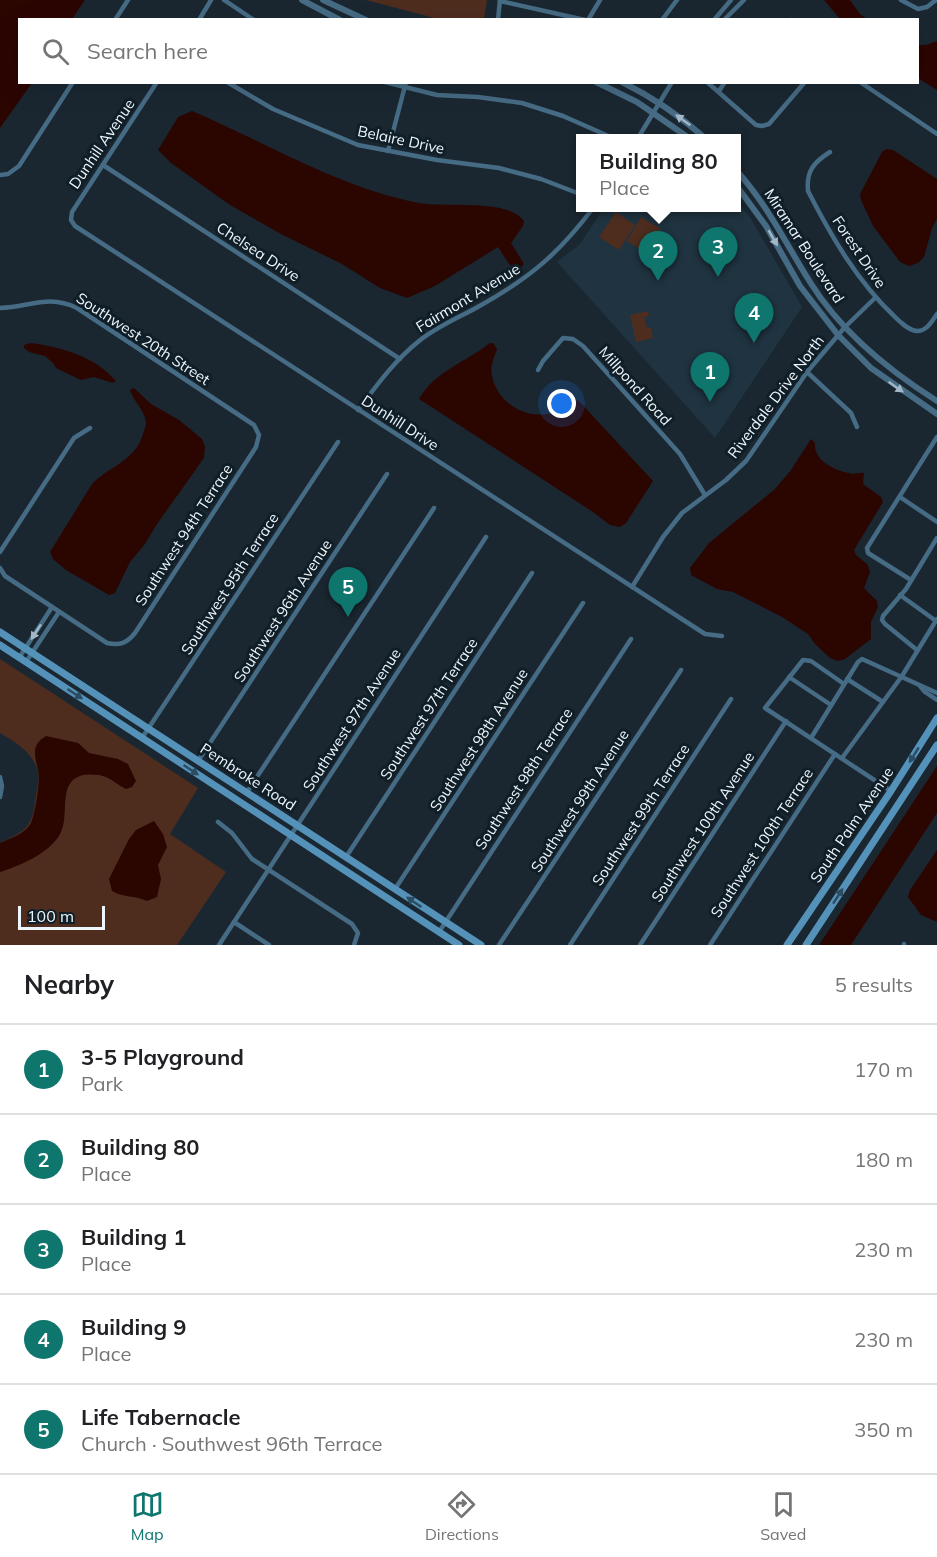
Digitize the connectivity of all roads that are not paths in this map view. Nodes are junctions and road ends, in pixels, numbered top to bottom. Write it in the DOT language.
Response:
graph roads {
  1 [pos="128,0"];
  2 [pos="211,0"];
  3 [pos="224,0"];
  4 [pos="302,0"];
  5 [pos="323,0"];
  6 [pos="600,0"];
  7 [pos="677,0"];
  8 [pos="731,0"];
  9 [pos="744,0"];
  10 [pos="901,0"];
  11 [pos="936,0"];
  12 [pos="500,1"];
  13 [pos="116,18"];
  14 [pos="200,18"];
  15 [pos="251,18"];
  16 [pos="336,18"];
  17 [pos="362,18"];
  18 [pos="498,18"];
  19 [pos="577,18"];
  20 [pos="587,18"];
  21 [pos="664,18"];
  22 [pos="716,18"];
  23 [pos="726,18"];
  24 [pos="72,84"];
  25 [pos="157,84"];
  26 [pos="230,84"];
  27 [pos="600,84"];
  28 [pos="625,84"];
  29 [pos="671,84"];
  30 [pos="709,84"];
  31 [pos="724,84"];
  32 [pos="803,84"];
  33 [pos="863,84"];
  34 [pos="405,85"];
  35 [pos="719,91"];
  36 [pos="660,104"];
  37 [pos="654,113"];
  38 [pos="604,134"];
  39 [pos="641,134"];
  40 [pos="683,134"];
  41 [pos="700,134"];
  42 [pos="937,134"];
  43 [pos="388,152"];
  44 [pos="830,152"];
  45 [pos="103,165"];
  46 [pos="0,175"];
  47 [pos="741,177"];
  48 [pos="576,192"];
  49 [pos="741,192"];
  50 [pos="589,212"];
  51 [pos="70,220"];
  52 [pos="875,298"];
  53 [pos="0,308"];
  54 [pos="937,314"];
  55 [pos="845,327"];
  56 [pos="838,335"];
  57 [pos="400,359"];
  58 [pos="538,370"];
  59 [pos="807,372"];
  60 [pos="937,401"];
  61 [pos="358,410"];
  62 [pos="937,414"];
  63 [pos="857,427"];
  64 [pos="90,428"];
  65 [pos="259,435"];
  66 [pos="936,440"];
  67 [pos="338,442"];
  68 [pos="387,474"];
  69 [pos="705,495"];
  70 [pos="900,497"];
  71 [pos="434,508"];
  72 [pos="937,522"];
  73 [pos="486,537"];
  74 [pos="937,538"];
  75 [pos="0,552"];
  76 [pos="0,568"];
  77 [pos="532,573"];
  78 [pos="911,580"];
  79 [pos="632,587"];
  80 [pos="900,596"];
  81 [pos="583,603"];
  82 [pos="52,607"];
  83 [pos="59,612"];
  84 [pos="936,620"];
  85 [pos="0,632"];
  86 [pos="722,636"];
  87 [pos="631,639"];
  88 [pos="0,645"];
  89 [pos="25,649"];
  90 [pos="917,650"];
  91 [pos="32,654"];
  92 [pos="23,660"];
  93 [pos="681,670"];
  94 [pos="902,676"];
  95 [pos="789,677"];
  96 [pos="846,681"];
  97 [pos="920,686"];
  98 [pos="937,693"];
  99 [pos="731,699"];
  100 [pos="937,700"];
  101 [pos="883,702"];
  102 [pos="831,705"];
  103 [pos="937,718"];
  104 [pos="786,722"];
  105 [pos="149,728"];
  106 [pos="142,738"];
  107 [pos="811,738"];
  108 [pos="937,745"];
  109 [pos="835,754"];
  110 [pos="843,758"];
  111 [pos="198,761"];
  112 [pos="0,777"];
  113 [pos="891,791"];
  114 [pos="247,792"];
  115 [pos="0,797"];
  116 [pos="218,822"];
  117 [pos="297,826"];
  118 [pos="291,836"];
  119 [pos="346,857"];
  120 [pos="267,871"];
  121 [pos="396,889"];
  122 [pos="234,922"];
  123 [pos="445,922"];
  124 [pos="439,932"];
  125 [pos="219,945"];
  126 [pos="268,945"];
  127 [pos="354,945"];
  128 [pos="459,945"];
  129 [pos="481,945"];
  130 [pos="500,945"];
  131 [pos="570,945"];
  132 [pos="640,945"];
  133 [pos="710,945"];
  134 [pos="788,945"];
  135 [pos="806,945"];
  1 -- 13 [label="street"];
  2 -- 14 [label="street"];
  3 -- 15 [label="street"];
  4 -- 16 [label="street"];
  5 -- 17 [label="street"];
  6 -- 20 [label="street"];
  7 -- 21 [label="street"];
  8 -- 22 [label="street"];
  9 -- 23 [label="street"];
  10 -- 11 [label="street"];
  12 -- 18 [label="street"];
  12 -- 19 [label="street"];
  24 -- 46 [label="street"];
  25 -- 45 [label="street, Dunhill Avenue"];
  26 -- 43 [label="street, Belaire Drive"];
  27 -- 37 [label="street"];
  28 -- 36 [label="street"];
  29 -- 36 [label="street"];
  30 -- 35 [label="street"];
  31 -- 35 [label="street"];
  32 -- 35 [label="street"];
  33 -- 42 [label="street"];
  34 -- 38 [label="street"];
  34 -- 43 [label="street"];
  36 -- 37 [label="street"];
  41 -- 36 [label="street, one-way"];
  37 -- 39 [label="street"];
  37 -- 40 [label="street"];
  43 -- 48 [label="street, Belaire Drive"];
  44 -- 52 [label="street, Forest Drive"];
  45 -- 51 [label="street, Dunhill Avenue"];
  45 -- 57 [label="street, Chelsea Drive"];
  47 -- 55 [label="street, Miramar Boulevard"];
  49 -- 56 [label="street, Miramar Boulevard, one-way"];
  50 -- 57 [label="street, Fairmont Avenue"];
  51 -- 61 [label="street, Dunhill Drive"];
  52 -- 54 [label="street, Forest Drive"];
  52 -- 55 [label="street, Riverdale Drive North"];
  53 -- 65 [label="street, Southwest 20th Street"];
  55 -- 56 [label="street, Riverdale Drive North"];
  55 -- 60 [label="street, Miramar Boulevard"];
  56 -- 59 [label="street, Riverdale Drive North"];
  56 -- 62 [label="street, Miramar Boulevard, one-way"];
  57 -- 61 [label="street, Fairmont Avenue"];
  58 -- 69 [label="street, Millpond Road"];
  59 -- 63 [label="street"];
  59 -- 69 [label="street, Riverdale Drive North"];
  61 -- 79 [label="street, Dunhill Drive"];
  64 -- 75 [label="street"];
  65 -- 83 [label="street, Southwest 94th Terrace"];
  66 -- 70 [label="street"];
  67 -- 105 [label="street, Southwest 95th Terrace"];
  68 -- 111 [label="street, Southwest 96th Avenue"];
  69 -- 79 [label="street, Riverdale Drive North"];
  70 -- 72 [label="street"];
  70 -- 78 [label="street"];
  71 -- 114 [label="street"];
  73 -- 117 [label="street, Southwest 97th Avenue"];
  74 -- 78 [label="street"];
  76 -- 82 [label="street"];
  77 -- 119 [label="street, Southwest 97th Terrace"];
  78 -- 80 [label="street"];
  79 -- 86 [label="street, Dunhill Drive"];
  80 -- 84 [label="street"];
  80 -- 90 [label="street"];
  81 -- 121 [label="street, Southwest 98th Avenue"];
  82 -- 83 [label="street"];
  82 -- 89 [label="street, one-way"];
  83 -- 91 [label="street"];
  84 -- 90 [label="street"];
  85 -- 89 [label="main road, Pembroke Road"];
  87 -- 123 [label="street, Southwest 98th Terrace"];
  88 -- 92 [label="main road, Pembroke Road"];
  89 -- 91 [label="main road, Pembroke Road"];
  89 -- 92 [label="street"];
  90 -- 94 [label="street"];
  91 -- 92 [label="street"];
  91 -- 105 [label="main road, Pembroke Road"];
  92 -- 106 [label="main road, Pembroke Road, one-way"];
  93 -- 130 [label="street, Southwest 99th Avenue"];
  94 -- 96 [label="street"];
  94 -- 97 [label="street"];
  94 -- 101 [label="street"];
  95 -- 96 [label="street"];
  95 -- 102 [label="street"];
  95 -- 104 [label="street"];
  96 -- 101 [label="street"];
  96 -- 102 [label="street"];
  97 -- 98 [label="street"];
  97 -- 100 [label="street"];
  99 -- 131 [label="street, Southwest 99th Terrace"];
  101 -- 110 [label="street"];
  102 -- 107 [label="street"];
  103 -- 113 [label="main road, South Palm Avenue, one-way"];
  104 -- 107 [label="street"];
  104 -- 132 [label="street, Southwest 100th Avenue"];
  105 -- 106 [label="street, Southwest 95th Terrace"];
  105 -- 111 [label="main road, Pembroke Road"];
  106 -- 118 [label="main road, Pembroke Road, one-way"];
  107 -- 109 [label="street"];
  135 -- 108 [label="main road, South Palm Avenue, one-way"];
  109 -- 110 [label="street"];
  109 -- 133 [label="street, Southwest 100th Terrace"];
  110 -- 113 [label="street"];
  111 -- 114 [label="main road, Pembroke Road"];
  112 -- 115 [label="street"];
  113 -- 134 [label="main road, South Palm Avenue"];
  114 -- 117 [label="main road, Pembroke Road"];
  116 -- 120 [label="street"];
  117 -- 118 [label="street, Southwest 97th Avenue"];
  117 -- 119 [label="main road, Pembroke Road"];
  118 -- 120 [label="street, Southwest 97th Avenue"];
  118 -- 124 [label="main road, Pembroke Road"];
  119 -- 121 [label="main road, Pembroke Road"];
  120 -- 122 [label="street, Southwest 97th Avenue"];
  120 -- 127 [label="street"];
  123 -- 121 [label="main road, Pembroke Road, one-way"];
  122 -- 125 [label="street, Southwest 97th Avenue"];
  122 -- 126 [label="street"];
  123 -- 124 [label="street, Southwest 98th Terrace"];
  123 -- 129 [label="main road, Pembroke Road"];
  124 -- 128 [label="main road, Pembroke Road"];
}
